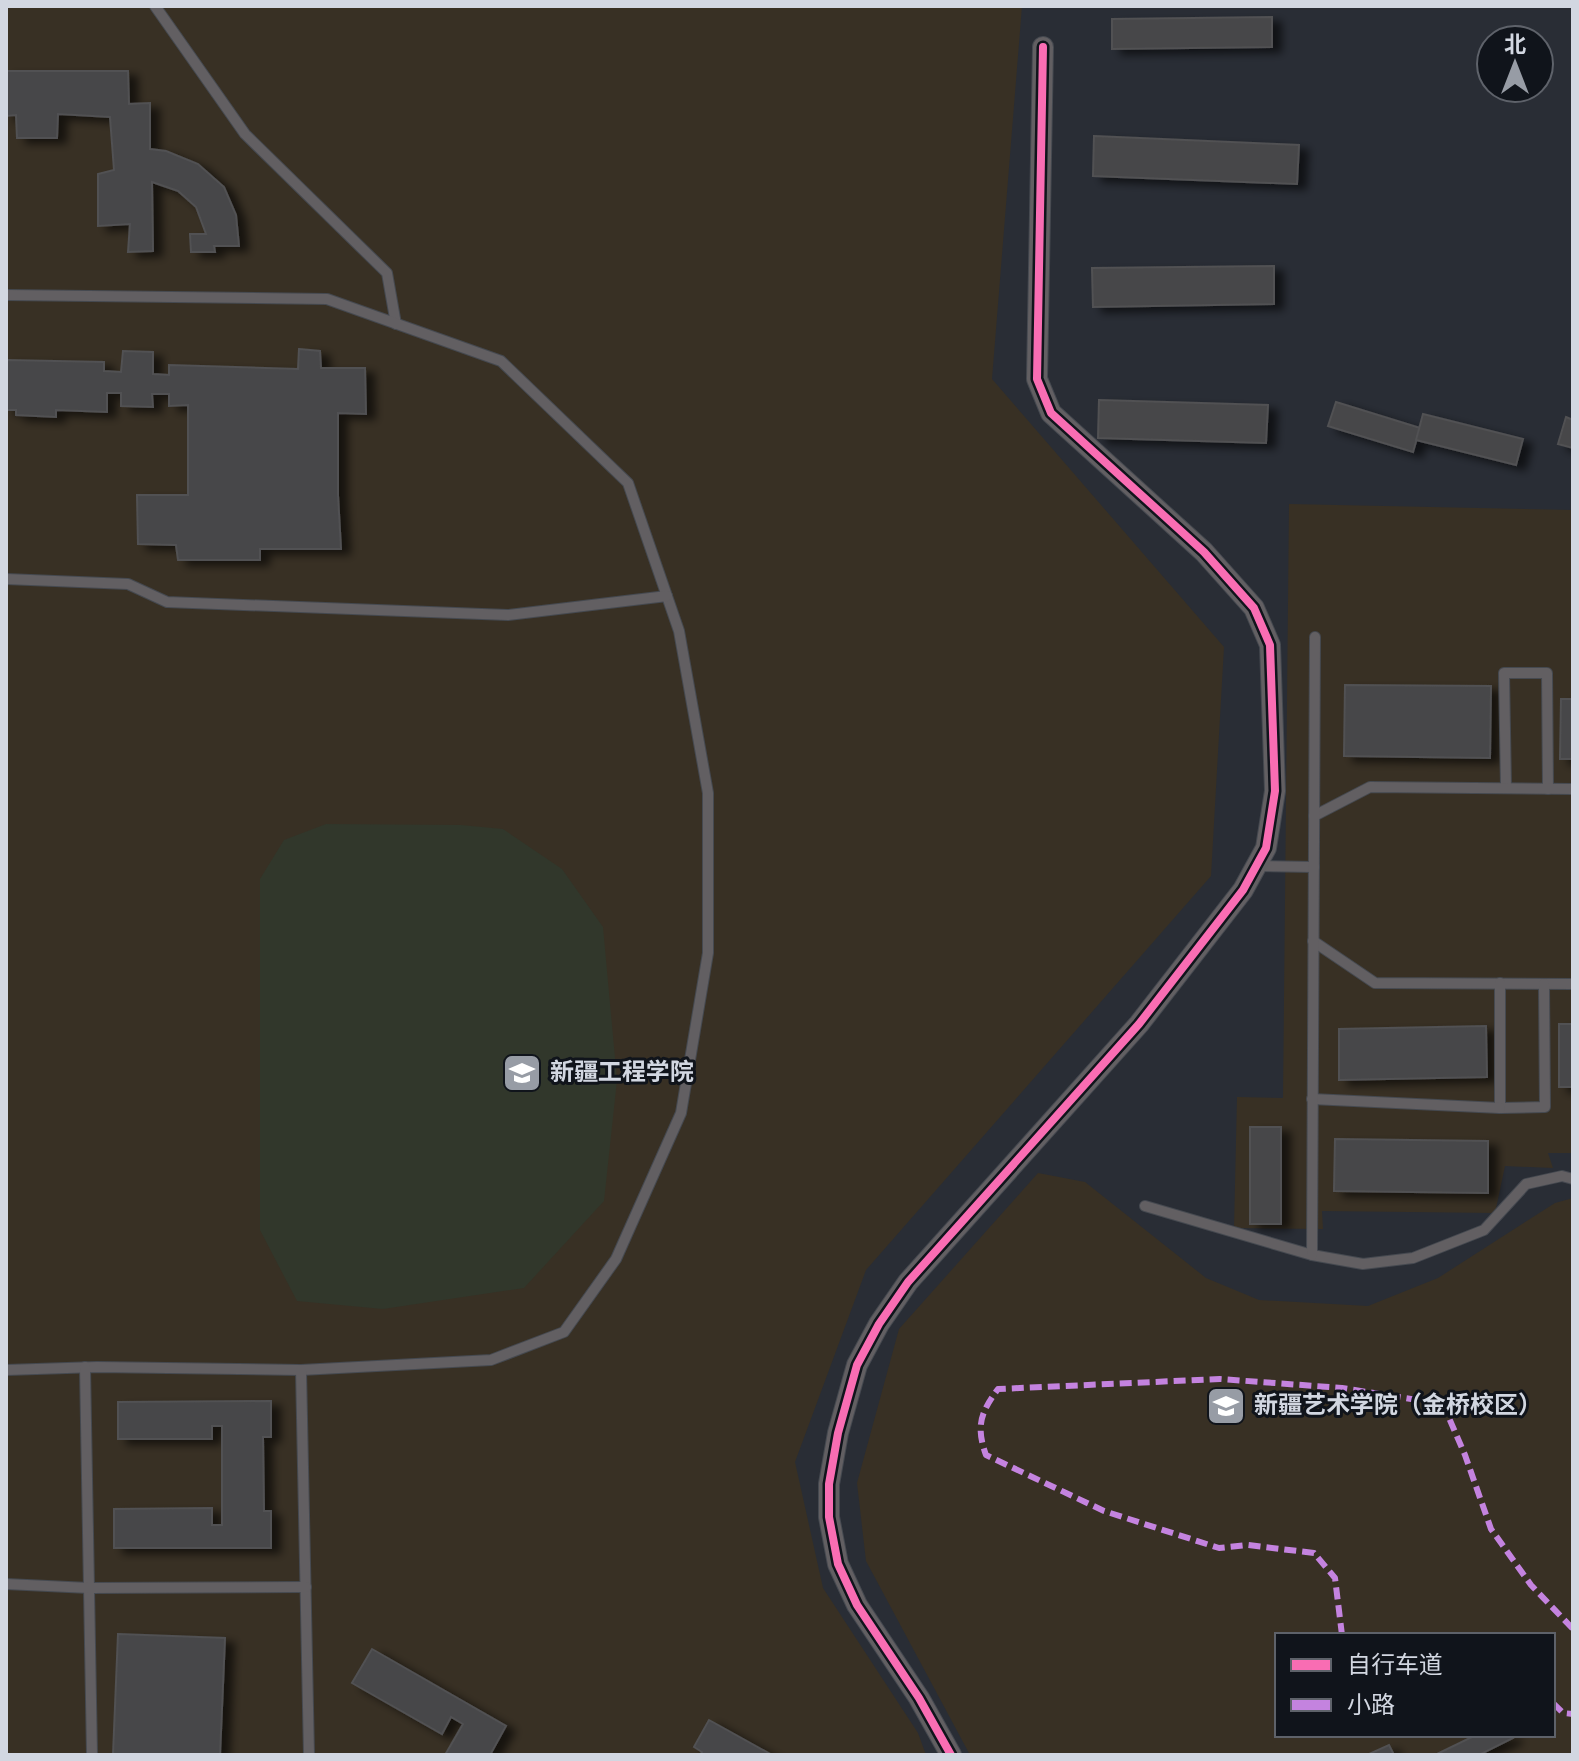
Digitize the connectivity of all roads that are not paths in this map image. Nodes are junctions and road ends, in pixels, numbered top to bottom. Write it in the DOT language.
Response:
graph roads {
  1 [pos="155,6"];
  2 [pos="1043,47"];
  3 [pos="6,295"];
  4 [pos="396,324"];
  5 [pos="6,579"];
  6 [pos="667,596"];
  7 [pos="1315,637"];
  8 [pos="1506,788"];
  9 [pos="1548,789"];
  10 [pos="1573,789"];
  11 [pos="1314,816"];
  12 [pos="1257,866"];
  13 [pos="1314,867"];
  14 [pos="1313,941"];
  15 [pos="1500,983"];
  16 [pos="1544,984"];
  17 [pos="1573,984"];
  18 [pos="1312,1099"];
  19 [pos="1500,1108"];
  20 [pos="1573,1179"];
  21 [pos="1145,1206"];
  22 [pos="1312,1255"];
  23 [pos="85,1367"];
  24 [pos="6,1370"];
  25 [pos="301,1370"];
  26 [pos="6,1584"];
  27 [pos="306,1587"];
  28 [pos="89,1588"];
  29 [pos="92,1755"];
  30 [pos="309,1755"];
  31 [pos="951,1755"];
  1 -- 4 [label="lane"];
  2 -- 12 [label="street"];
  3 -- 4 [label="lane"];
  4 -- 6 [label="lane"];
  5 -- 6 [label="lane"];
  6 -- 25 [label="lane"];
  7 -- 11 [label="lane"];
  8 -- 9 [label="lane"];
  8 -- 9 [label="lane"];
  8 -- 11 [label="lane"];
  9 -- 10 [label="lane"];
  11 -- 13 [label="lane"];
  12 -- 13 [label="lane"];
  12 -- 31 [label="street"];
  13 -- 14 [label="lane"];
  14 -- 15 [label="lane"];
  14 -- 18 [label="lane"];
  15 -- 16 [label="lane"];
  15 -- 19 [label="lane"];
  16 -- 17 [label="lane"];
  16 -- 19 [label="lane"];
  18 -- 19 [label="lane"];
  18 -- 22 [label="lane"];
  20 -- 22 [label="lane"];
  21 -- 22 [label="lane"];
  23 -- 28 [label="lane"];
  24 -- 25 [label="lane"];
  25 -- 27 [label="lane"];
  26 -- 28 [label="lane"];
  27 -- 28 [label="lane"];
  27 -- 30 [label="lane"];
  28 -- 29 [label="lane"];
}
